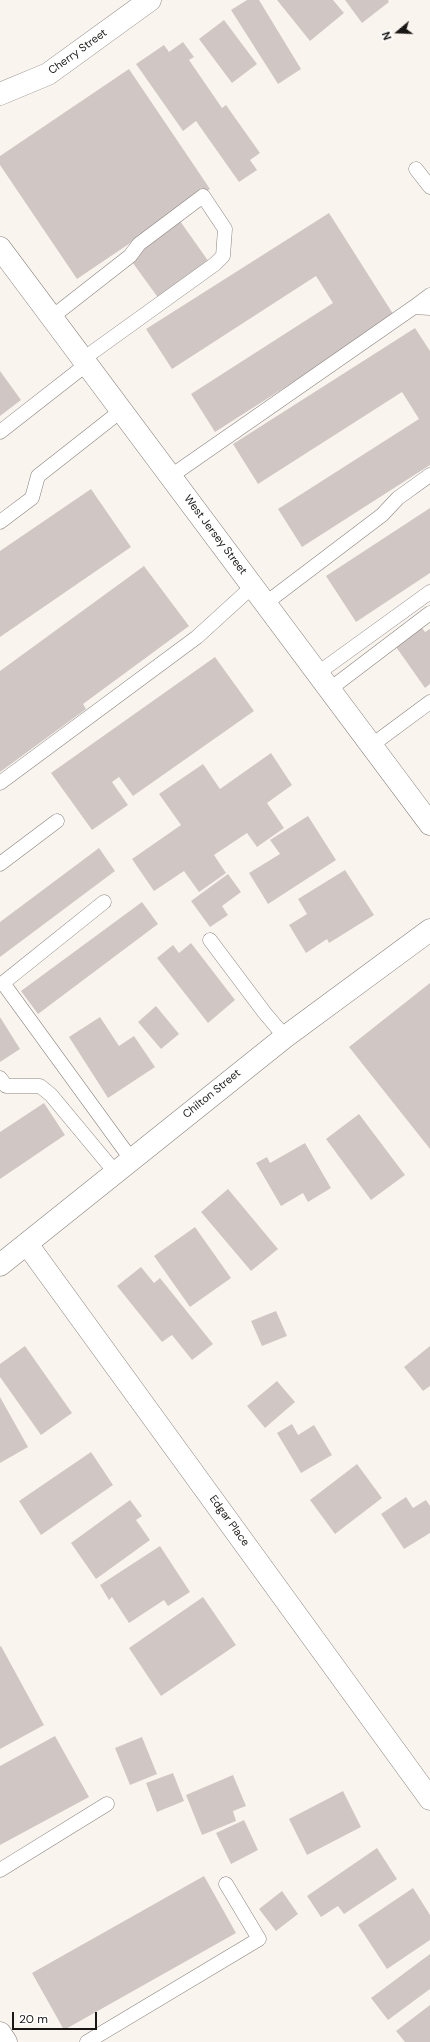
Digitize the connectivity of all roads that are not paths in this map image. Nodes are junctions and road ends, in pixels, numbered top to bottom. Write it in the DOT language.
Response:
graph roads {
  1 [pos="150,0"];
  2 [pos="0,94"];
  3 [pos="416,169"];
  4 [pos="430,187"];
  5 [pos="2,255"];
  6 [pos="430,295"];
  7 [pos="414,307"];
  8 [pos="430,308"];
  9 [pos="52,317"];
  10 [pos="85,361"];
  11 [pos="122,410"];
  12 [pos="0,432"];
  13 [pos="430,475"];
  14 [pos="171,476"];
  15 [pos="0,522"];
  16 [pos="253,586"];
  17 [pos="430,592"];
  18 [pos="266,603"];
  19 [pos="430,613"];
  20 [pos="324,681"];
  21 [pos="430,702"];
  22 [pos="372,745"];
  23 [pos="0,783"];
  24 [pos="57,821"];
  25 [pos="430,824"];
  26 [pos="0,864"];
  27 [pos="104,902"];
  28 [pos="430,930"];
  29 [pos="210,940"];
  30 [pos="1,981"];
  31 [pos="284,1037"];
  32 [pos="0,1078"];
  33 [pos="123,1166"];
  34 [pos="27,1244"];
  35 [pos="0,1265"];
  36 [pos="430,1799"];
  37 [pos="107,1804"];
  38 [pos="0,1870"];
  39 [pos="226,1884"];
  40 [pos="0,2033"];
  41 [pos="6,2042"];
  42 [pos="87,2042"];
  1 -- 2 [label="street, Cherry Street"];
  3 -- 4 [label="lane"];
  5 -- 9 [label="street, West Jersey Street"];
  6 -- 7 [label="lane"];
  7 -- 8 [label="lane"];
  7 -- 14 [label="lane"];
  9 -- 10 [label="street, West Jersey Street"];
  9 -- 10 [label="lane"];
  10 -- 11 [label="street, West Jersey Street"];
  10 -- 12 [label="lane"];
  11 -- 14 [label="street, West Jersey Street"];
  11 -- 15 [label="lane"];
  13 -- 18 [label="lane"];
  14 -- 16 [label="street, West Jersey Street"];
  16 -- 18 [label="street, West Jersey Street"];
  16 -- 23 [label="lane"];
  17 -- 20 [label="lane"];
  18 -- 20 [label="street, West Jersey Street"];
  19 -- 20 [label="lane"];
  20 -- 22 [label="street, West Jersey Street"];
  21 -- 22 [label="lane"];
  22 -- 25 [label="street, West Jersey Street"];
  24 -- 26 [label="lane"];
  27 -- 30 [label="lane"];
  28 -- 31 [label="street, Chilton Street"];
  29 -- 31 [label="lane"];
  30 -- 33 [label="lane"];
  31 -- 33 [label="street, Chilton Street"];
  32 -- 33 [label="lane"];
  33 -- 34 [label="street, Chilton Street"];
  34 -- 35 [label="street, Chilton Street"];
  34 -- 36 [label="street, Edgar Place"];
  37 -- 38 [label="lane"];
  39 -- 42 [label="lane"];
  40 -- 41 [label="street"];
}
